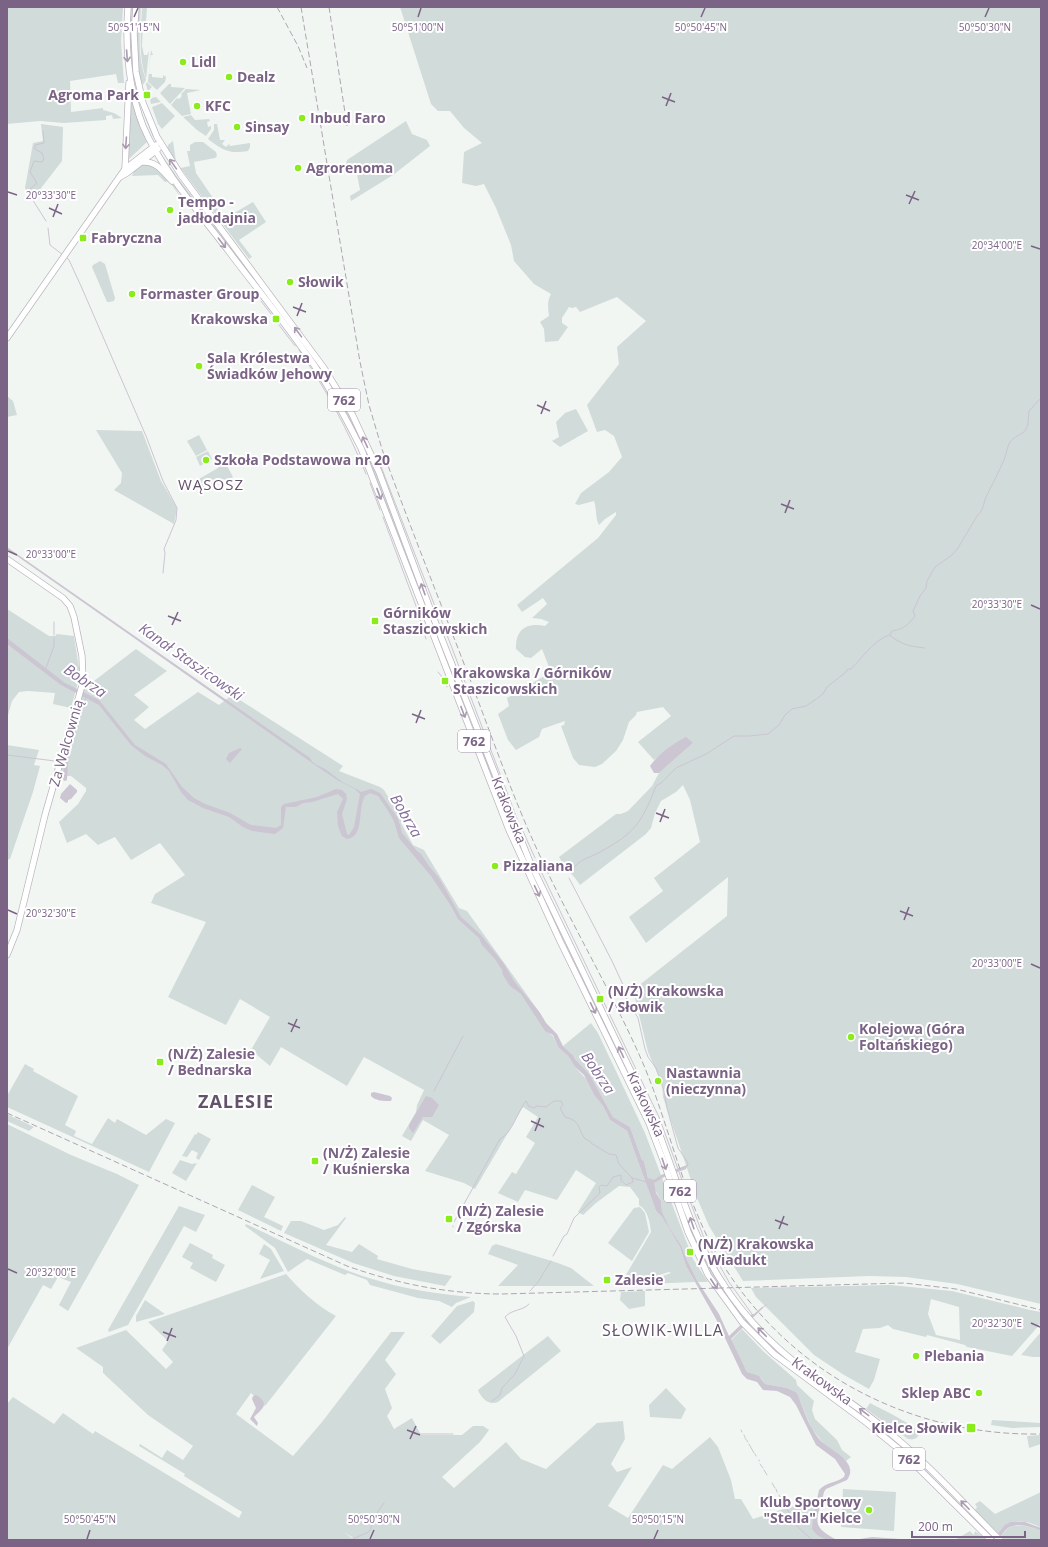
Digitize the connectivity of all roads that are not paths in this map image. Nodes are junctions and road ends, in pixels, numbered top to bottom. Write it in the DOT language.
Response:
graph roads {
  1 [pos="128,7"];
  2 [pos="136,7"];
  3 [pos="129,75"];
  4 [pos="161,145"];
  5 [pos="155,149"];
  6 [pos="142,162"];
  7 [pos="125,169"];
  8 [pos="119,177"];
  9 [pos="181,189"];
  10 [pos="7,338"];
  11 [pos="7,559"];
  12 [pos="7,955"];
  13 [pos="984,1528"];
  14 [pos="991,1540"];
  15 [pos="1000,1540"];
  1 -- 3 [label="main road, Krakowska / 762, one-way"];
  2 -- 4 [label="main road, Krakowska / 762"];
  3 -- 5 [label="main road, Krakowska / 762"];
  3 -- 7 [label="main road, one-way"];
  4 -- 5 [label="main road"];
  13 -- 4 [label="main road, Krakowska / 762, one-way"];
  5 -- 6 [label="main road"];
  5 -- 7 [label="main road"];
  5 -- 9 [label="main road, Krakowska / 762"];
  6 -- 8 [label="main road"];
  6 -- 9 [label="main road"];
  7 -- 8 [label="main road"];
  8 -- 10 [label="main road"];
  9 -- 13 [label="main road, Krakowska / 762, one-way"];
  11 -- 12 [label="main road, Za Walcownią"];
  13 -- 14 [label="main road, Krakowska / 762"];
  13 -- 15 [label="main road, Krakowska / 762"];
}
